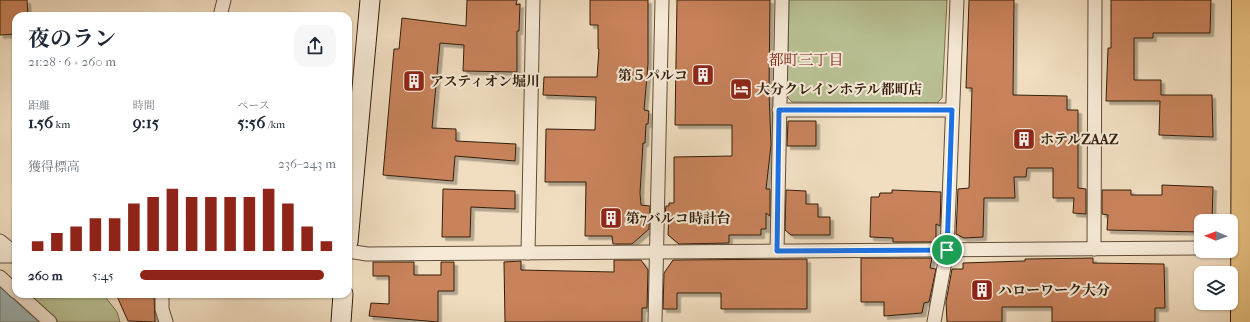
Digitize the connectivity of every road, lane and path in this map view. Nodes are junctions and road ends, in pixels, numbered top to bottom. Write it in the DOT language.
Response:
graph roads {
  1 [pos="224,0"];
  2 [pos="370,0"];
  3 [pos="532,0"];
  4 [pos="662,0"];
  5 [pos="782,0"];
  6 [pos="957,0"];
  7 [pos="1095,0"];
  8 [pos="1244,0"];
  9 [pos="221,12"];
  10 [pos="779,110"];
  11 [pos="952,110"];
  12 [pos="354,118"];
  13 [pos="352,159"];
  14 [pos="0,241"];
  15 [pos="1194,248"];
  16 [pos="1241,248"];
  17 [pos="1094,249"];
  18 [pos="947,250"];
  19 [pos="777,251"];
  20 [pos="12,252"];
  21 [pos="352,252"];
  22 [pos="656,252"];
  23 [pos="528,253"];
  24 [pos="12,255"];
  25 [pos="0,256"];
  26 [pos="0,277"];
  27 [pos="12,288"];
  28 [pos="23,298"];
  29 [pos="162,298"];
  30 [pos="343,298"];
  31 [pos="50,322"];
  32 [pos="166,322"];
  33 [pos="341,322"];
  34 [pos="655,322"];
  35 [pos="934,322"];
  36 [pos="1242,322"];
  1 -- 9 [label="street"];
  2 -- 12 [label="street"];
  3 -- 23 [label="street"];
  4 -- 22 [label="street"];
  5 -- 10 [label="street"];
  6 -- 11 [label="street"];
  7 -- 17 [label="street"];
  8 -- 16 [label="highway"];
  10 -- 11 [label="street"];
  10 -- 19 [label="street"];
  11 -- 18 [label="street"];
  12 -- 13 [label="street"];
  14 -- 20 [label="street"];
  15 -- 17 [label="street"];
  16 -- 36 [label="highway"];
  17 -- 18 [label="street"];
  18 -- 19 [label="street"];
  18 -- 35 [label="street"];
  19 -- 22 [label="street"];
  21 -- 23 [label="street"];
  22 -- 23 [label="street"];
  22 -- 34 [label="street"];
  24 -- 25 [label="street"];
  26 -- 27 [label="street"];
  28 -- 31 [label="street"];
  29 -- 32 [label="street"];
  30 -- 33 [label="street"];
}
